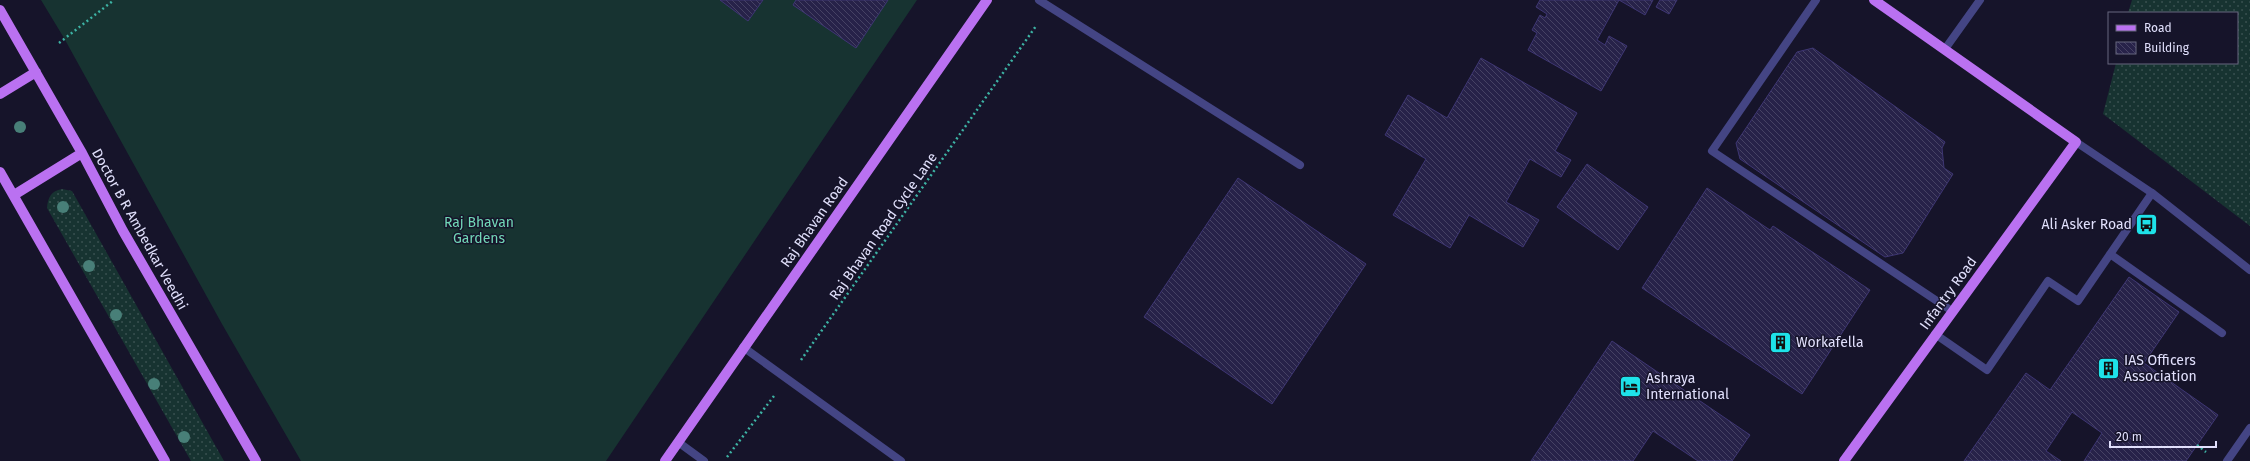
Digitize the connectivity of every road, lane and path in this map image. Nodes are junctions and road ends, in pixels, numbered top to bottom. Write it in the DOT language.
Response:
graph roads {
  1 [pos="114,0"];
  2 [pos="987,0"];
  3 [pos="1039,0"];
  4 [pos="1816,0"];
  5 [pos="1874,0"];
  6 [pos="1980,0"];
  7 [pos="1050,7"];
  8 [pos="0,10"];
  9 [pos="59,43"];
  10 [pos="1944,49"];
  11 [pos="36,72"];
  12 [pos="0,94"];
  13 [pos="2076,142"];
  14 [pos="82,153"];
  15 [pos="1300,164"];
  16 [pos="0,172"];
  17 [pos="2152,193"];
  18 [pos="14,195"];
  19 [pos="2110,254"];
  20 [pos="2250,270"];
  21 [pos="1952,311"];
  22 [pos="2222,333"];
  23 [pos="1935,334"];
  24 [pos="742,348"];
  25 [pos="787,379"];
  26 [pos="2250,428"];
  27 [pos="678,442"];
  28 [pos="2197,445"];
  29 [pos="2204,451"];
  30 [pos="2231,460"];
  31 [pos="165,461"];
  32 [pos="256,461"];
  33 [pos="665,461"];
  34 [pos="704,461"];
  35 [pos="724,461"];
  36 [pos="901,461"];
  37 [pos="1844,461"];
  1 -- 9 [label="path"];
  2 -- 24 [label="main road, Raj Bhavan Road"];
  3 -- 7 [label="street"];
  4 -- 21 [label="street"];
  5 -- 10 [label="main road"];
  6 -- 10 [label="street"];
  7 -- 15 [label="street"];
  7 -- 25 [label="path, Raj Bhavan Road Cycle Lane"];
  8 -- 11 [label="main road, Doctor B R Ambedkar Veedhi"];
  10 -- 13 [label="main road"];
  11 -- 12 [label="main road"];
  11 -- 14 [label="main road, Doctor B R Ambedkar Veedhi"];
  13 -- 17 [label="street"];
  13 -- 21 [label="main road, Infantry Road"];
  14 -- 18 [label="main road"];
  14 -- 32 [label="main road, Doctor B R Ambedkar Veedhi"];
  16 -- 18 [label="main road"];
  17 -- 19 [label="street"];
  17 -- 20 [label="street"];
  18 -- 31 [label="main road"];
  19 -- 22 [label="street"];
  19 -- 23 [label="street"];
  21 -- 23 [label="main road, Infantry Road"];
  23 -- 37 [label="main road, Infantry Road"];
  24 -- 25 [label="street"];
  24 -- 27 [label="main road, Raj Bhavan Road"];
  25 -- 35 [label="path, Raj Bhavan Road Cycle Lane"];
  25 -- 36 [label="street"];
  26 -- 30 [label="street"];
  27 -- 33 [label="main road, Raj Bhavan Road"];
  27 -- 34 [label="street"];
  28 -- 29 [label="path"];
}
